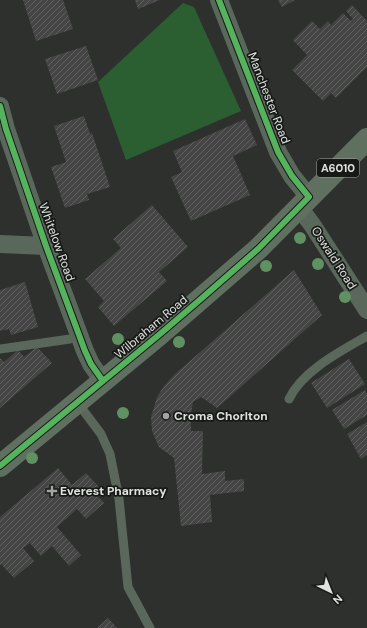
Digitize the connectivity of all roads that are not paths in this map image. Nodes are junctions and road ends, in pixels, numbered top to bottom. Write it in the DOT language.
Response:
graph roads {
  1 [pos="218,0"];
  2 [pos="0,106"];
  3 [pos="367,139"];
  4 [pos="304,202"];
  5 [pos="0,244"];
  6 [pos="46,246"];
  7 [pos="367,310"];
  8 [pos="79,336"];
  9 [pos="367,336"];
  10 [pos="0,349"];
  11 [pos="103,381"];
  12 [pos="289,399"];
  13 [pos="77,402"];
  14 [pos="0,466"];
  15 [pos="150,628"];
  1 -- 4 [label="street, Manchester Road"];
  2 -- 6 [label="street, Whitelow Road"];
  3 -- 4 [label="highway, Wilbraham Road / A6010"];
  4 -- 7 [label="street, Oswald Road"];
  4 -- 11 [label="highway, Wilbraham Road / A6010"];
  5 -- 6 [label="street"];
  6 -- 8 [label="street, Whitelow Road"];
  8 -- 10 [label="lane"];
  8 -- 11 [label="street, Whitelow Road"];
  9 -- 12 [label="lane"];
  11 -- 13 [label="highway, Wilbraham Road / A6010"];
  13 -- 14 [label="highway, Wilbraham Road / A6010"];
  13 -- 15 [label="lane"];
}
